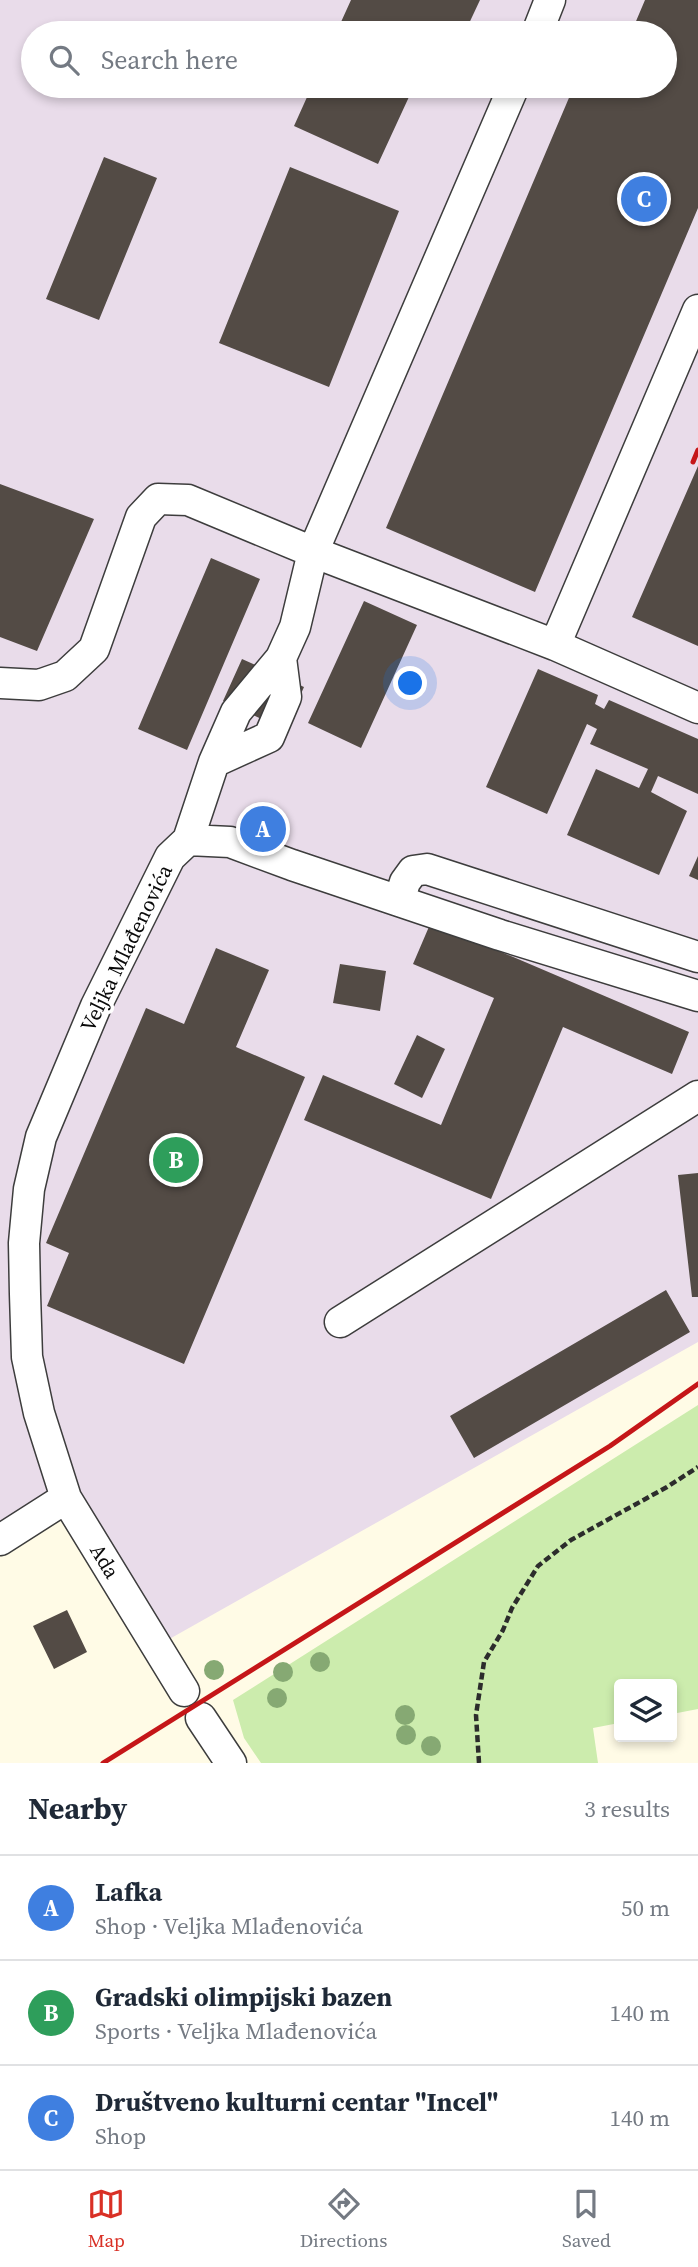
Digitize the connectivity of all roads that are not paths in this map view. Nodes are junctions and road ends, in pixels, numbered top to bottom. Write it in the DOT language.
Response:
graph roads {
  1 [pos="550,0"];
  2 [pos="542,21"];
  3 [pos="509,98"];
  4 [pos="698,310"];
  5 [pos="313,552"];
  6 [pos="555,645"];
  7 [pos="281,658"];
  8 [pos="0,683"];
  9 [pos="698,708"];
  10 [pos="214,762"];
  11 [pos="188,840"];
  12 [pos="399,901"];
  13 [pos="698,957"];
  14 [pos="698,996"];
  15 [pos="698,1096"];
  16 [pos="340,1322"];
  17 [pos="66,1498"];
  18 [pos="0,1540"];
  19 [pos="184,1691"];
  20 [pos="201,1718"];
  21 [pos="231,1763"];
  1 -- 2 [label="street"];
  3 -- 5 [label="street"];
  4 -- 6 [label="street"];
  5 -- 6 [label="street"];
  5 -- 7 [label="street"];
  5 -- 8 [label="street"];
  6 -- 9 [label="street"];
  7 -- 10 [label="street"];
  7 -- 10 [label="street"];
  10 -- 11 [label="street"];
  11 -- 12 [label="street"];
  11 -- 17 [label="street, Veljka Mlađenovića"];
  12 -- 13 [label="street"];
  12 -- 14 [label="street"];
  15 -- 16 [label="street"];
  17 -- 18 [label="street"];
  17 -- 19 [label="street, Ada"];
  20 -- 21 [label="street"];
}
